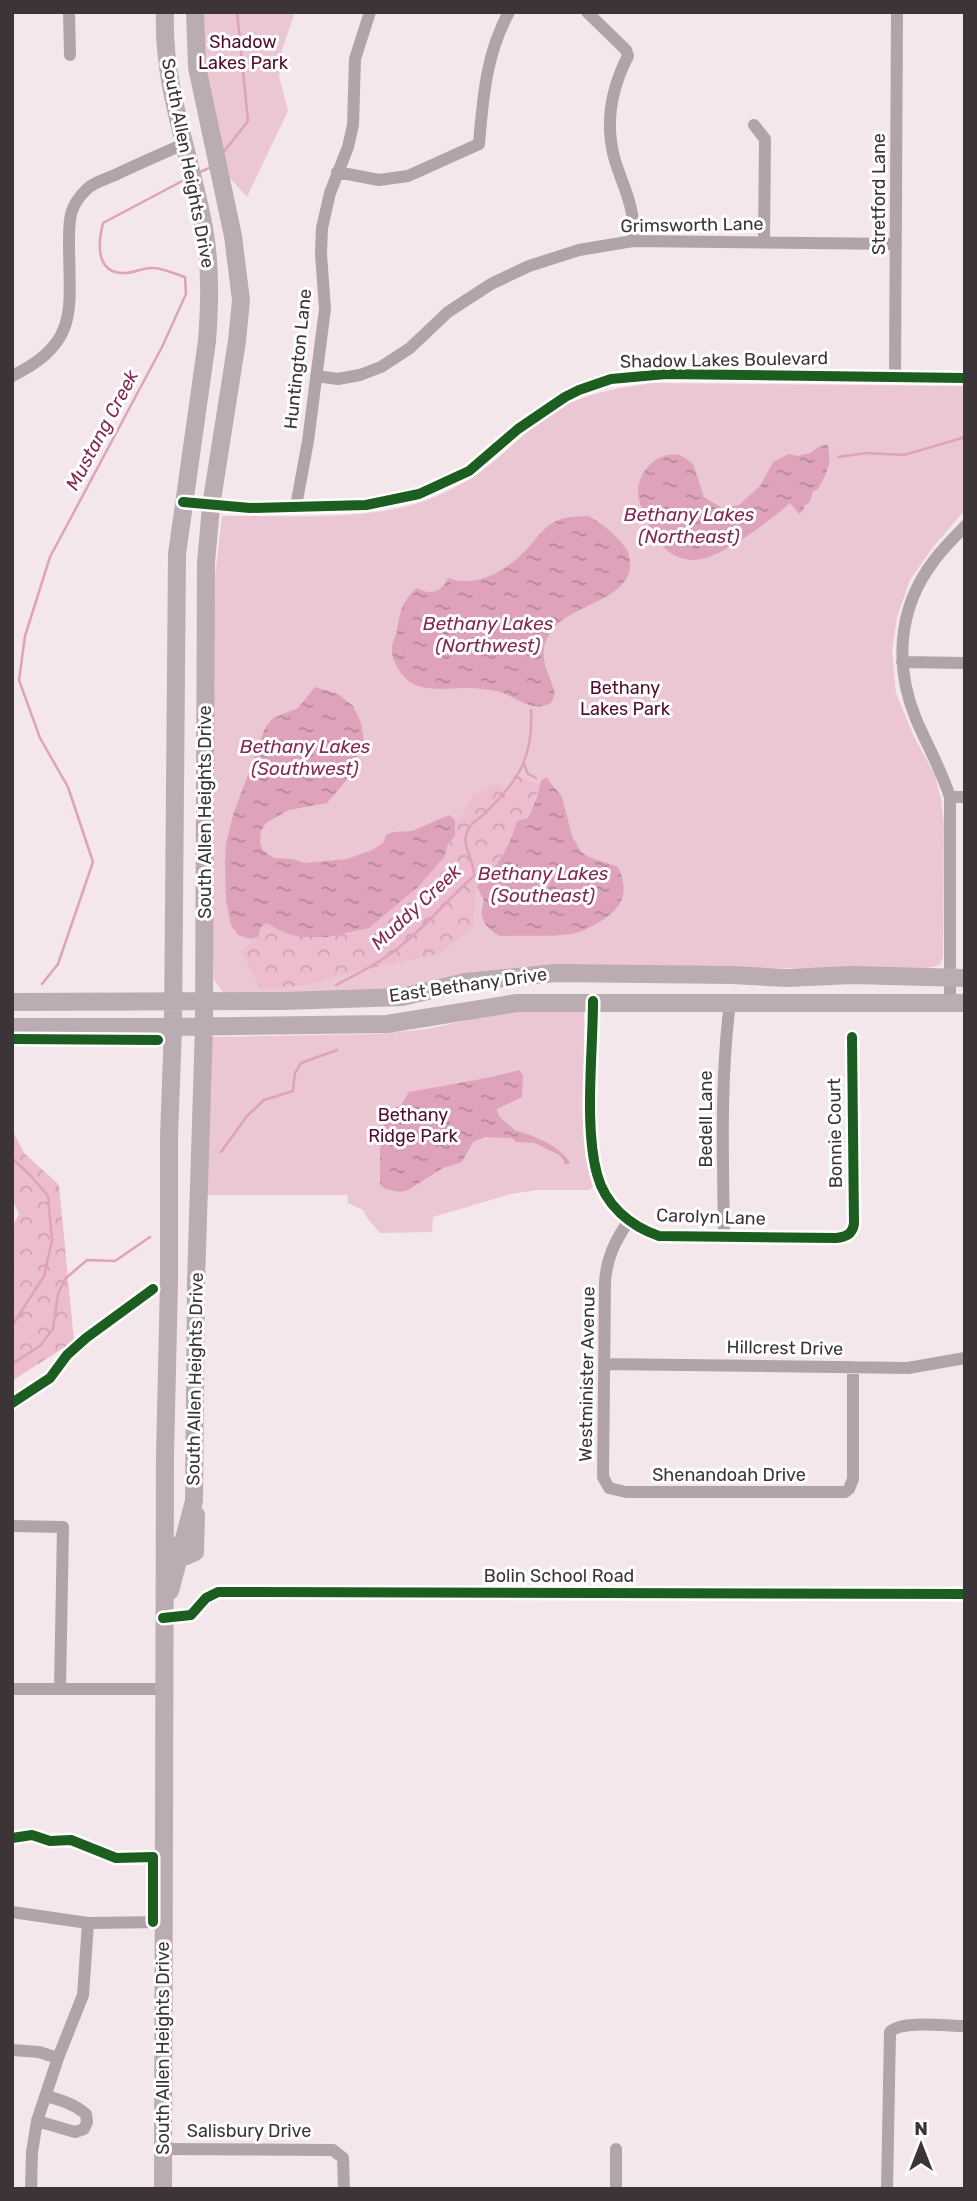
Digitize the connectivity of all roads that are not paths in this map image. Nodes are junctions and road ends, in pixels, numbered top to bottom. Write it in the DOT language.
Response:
graph roads {
  1 [pos="68,12"];
  2 [pos="165,12"];
  3 [pos="195,12"];
  4 [pos="370,12"];
  5 [pos="509,12"];
  6 [pos="587,12"];
  7 [pos="897,12"];
  8 [pos="70,55"];
  9 [pos="754,125"];
  10 [pos="185,149"];
  11 [pos="337,172"];
  12 [pos="633,241"];
  13 [pos="764,242"];
  14 [pos="896,244"];
  15 [pos="12,376"];
  16 [pos="316,376"];
  17 [pos="895,377"];
  18 [pos="965,379"];
  19 [pos="183,502"];
  20 [pos="211,506"];
  21 [pos="296,506"];
  22 [pos="965,526"];
  23 [pos="902,662"];
  24 [pos="965,663"];
  25 [pos="206,765"];
  26 [pos="175,767"];
  27 [pos="950,797"];
  28 [pos="965,797"];
  29 [pos="732,975"];
  30 [pos="958,978"];
  31 [pos="173,1000"];
  32 [pos="204,1000"];
  33 [pos="593,1001"];
  34 [pos="12,1002"];
  35 [pos="957,1002"];
  36 [pos="730,1003"];
  37 [pos="204,1026"];
  38 [pos="12,1027"];
  39 [pos="173,1027"];
  40 [pos="852,1037"];
  41 [pos="628,1222"];
  42 [pos="853,1229"];
  43 [pos="724,1236"];
  44 [pos="169,1282"];
  45 [pos="196,1282"];
  46 [pos="965,1358"];
  47 [pos="604,1364"];
  48 [pos="853,1367"];
  49 [pos="165,1467"];
  50 [pos="609,1488"];
  51 [pos="12,1526"];
  52 [pos="180,1553"];
  53 [pos="965,1594"];
  54 [pos="163,1616"];
  55 [pos="12,1689"];
  56 [pos="60,1689"];
  57 [pos="163,1689"];
  58 [pos="12,1912"];
  59 [pos="163,1922"];
  60 [pos="88,1923"];
  61 [pos="965,2026"];
  62 [pos="12,2050"];
  63 [pos="58,2058"];
  64 [pos="46,2096"];
  65 [pos="37,2121"];
  66 [pos="164,2149"];
  67 [pos="616,2149"];
  68 [pos="31,2189"];
  69 [pos="163,2189"];
  70 [pos="344,2189"];
  71 [pos="616,2189"];
  72 [pos="887,2189"];
  1 -- 8 [label="street"];
  2 -- 10 [label="main road, South Allen Heights Drive"];
  3 -- 20 [label="main road, South Allen Heights Drive"];
  4 -- 11 [label="street, Huntington Lane"];
  5 -- 11 [label="street"];
  6 -- 12 [label="street"];
  7 -- 14 [label="street, Stretford Lane"];
  9 -- 13 [label="street"];
  10 -- 15 [label="street"];
  10 -- 19 [label="main road, South Allen Heights Drive"];
  11 -- 16 [label="street, Huntington Lane"];
  12 -- 13 [label="street, Grimsworth Lane"];
  12 -- 16 [label="street, Grimsworth Lane"];
  13 -- 14 [label="street, Grimsworth Lane"];
  14 -- 17 [label="street, Stretford Lane"];
  16 -- 21 [label="street, Huntington Lane"];
  17 -- 18 [label="street, Shadow Lakes Boulevard"];
  17 -- 21 [label="street, Shadow Lakes Boulevard"];
  19 -- 20 [label="street, Shadow Lakes Boulevard"];
  19 -- 26 [label="main road, South Allen Heights Drive"];
  20 -- 21 [label="street, Shadow Lakes Boulevard"];
  20 -- 25 [label="main road, South Allen Heights Drive"];
  22 -- 23 [label="street"];
  23 -- 24 [label="street"];
  23 -- 27 [label="street"];
  25 -- 26 [label="main road"];
  25 -- 32 [label="main road, South Allen Heights Drive"];
  26 -- 31 [label="main road, South Allen Heights Drive"];
  27 -- 28 [label="street"];
  27 -- 30 [label="street"];
  29 -- 30 [label="main road, East Bethany Drive"];
  29 -- 32 [label="main road, East Bethany Drive"];
  29 -- 36 [label="main road"];
  30 -- 35 [label="street"];
  31 -- 32 [label="main road, East Bethany Drive"];
  31 -- 34 [label="main road, East Bethany Drive"];
  31 -- 39 [label="main road, South Allen Heights Drive"];
  32 -- 37 [label="main road, South Allen Heights Drive"];
  33 -- 36 [label="main road, East Bethany Drive"];
  33 -- 37 [label="main road, East Bethany Drive"];
  33 -- 41 [label="street"];
  35 -- 36 [label="main road, East Bethany Drive"];
  36 -- 43 [label="street, Bedell Lane"];
  37 -- 39 [label="main road, East Bethany Drive"];
  37 -- 45 [label="main road, South Allen Heights Drive"];
  38 -- 39 [label="main road, East Bethany Drive"];
  39 -- 44 [label="main road, South Allen Heights Drive"];
  40 -- 42 [label="street, Bonnie Court"];
  41 -- 43 [label="street, Carolyn Lane"];
  41 -- 47 [label="street, Westminister Avenue"];
  42 -- 43 [label="street, Carolyn Lane"];
  44 -- 45 [label="main road"];
  44 -- 49 [label="main road, South Allen Heights Drive"];
  45 -- 52 [label="main road, South Allen Heights Drive"];
  46 -- 48 [label="street, Hillcrest Drive"];
  47 -- 48 [label="street, Hillcrest Drive"];
  47 -- 50 [label="street, Westminister Avenue"];
  48 -- 50 [label="street, Shenandoah Drive"];
  49 -- 52 [label="main road"];
  49 -- 54 [label="main road, South Allen Heights Drive"];
  51 -- 56 [label="street"];
  52 -- 54 [label="main road, South Allen Heights Drive"];
  53 -- 54 [label="street, Bolin School Road"];
  54 -- 57 [label="main road, South Allen Heights Drive"];
  55 -- 56 [label="street"];
  56 -- 57 [label="street"];
  57 -- 59 [label="main road, South Allen Heights Drive"];
  58 -- 60 [label="street"];
  59 -- 60 [label="street"];
  59 -- 66 [label="main road, South Allen Heights Drive"];
  60 -- 63 [label="street"];
  61 -- 72 [label="street"];
  62 -- 63 [label="street"];
  63 -- 64 [label="street"];
  64 -- 65 [label="street"];
  64 -- 65 [label="street"];
  65 -- 68 [label="street"];
  66 -- 69 [label="main road, South Allen Heights Drive"];
  66 -- 70 [label="street, Salisbury Drive"];
  67 -- 71 [label="street"];
}
